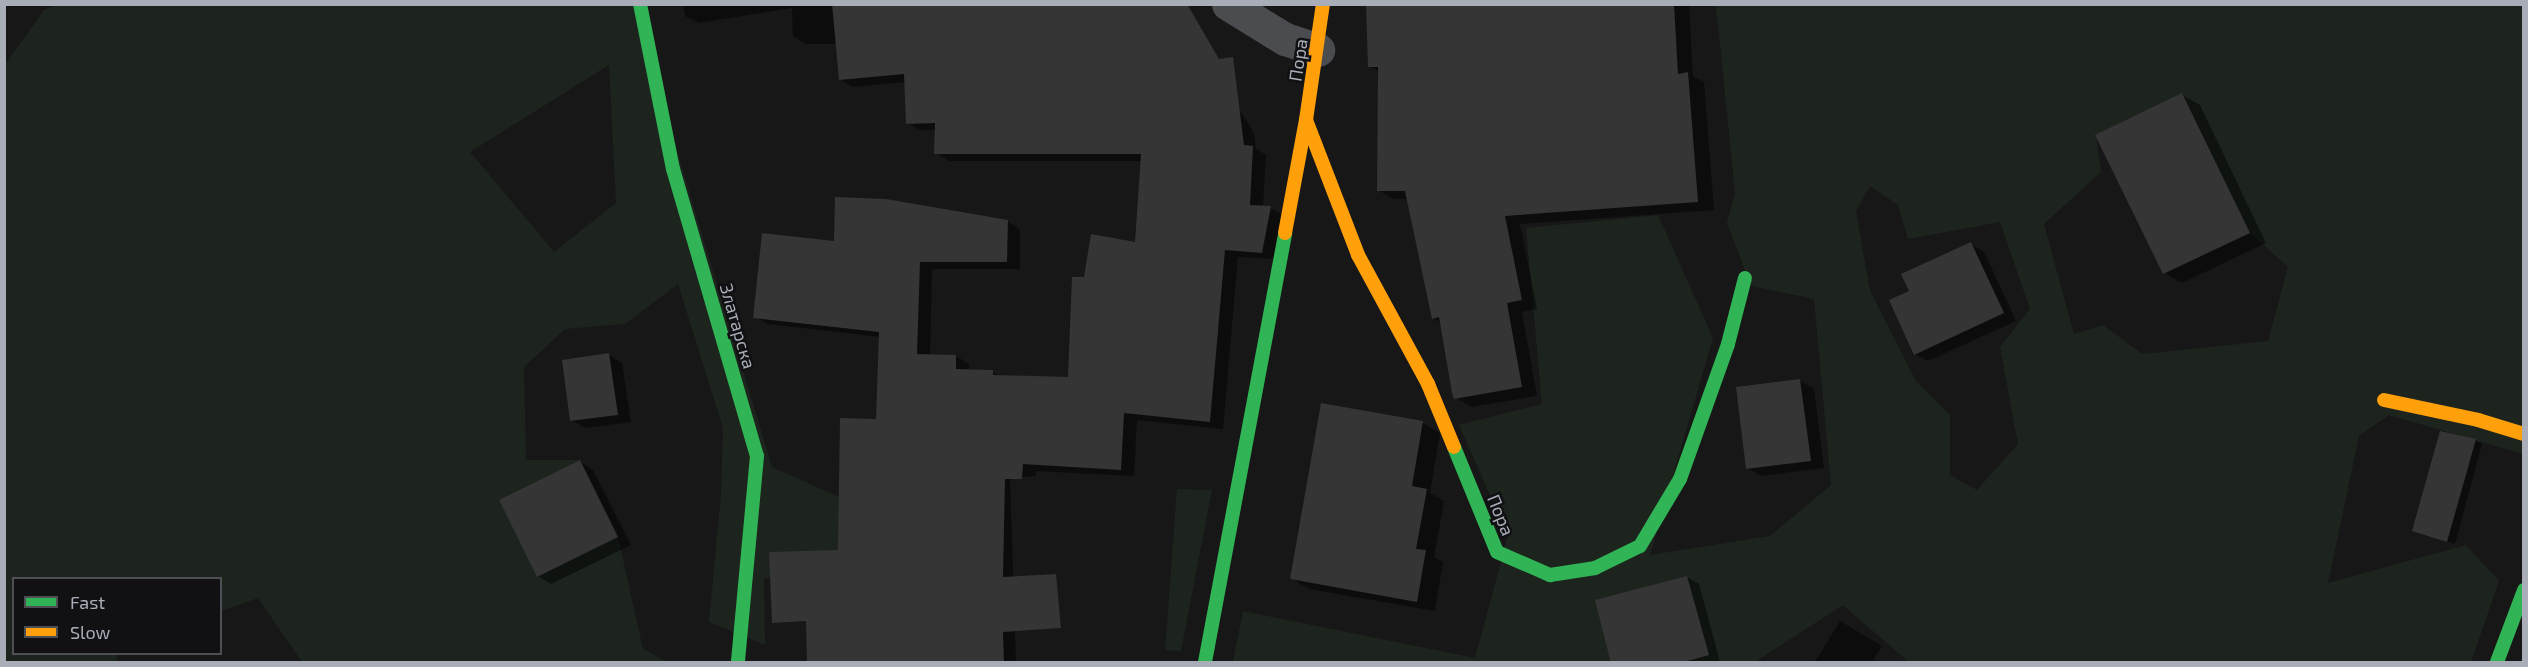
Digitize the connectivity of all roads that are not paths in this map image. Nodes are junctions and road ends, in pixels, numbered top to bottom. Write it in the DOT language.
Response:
graph roads {
  1 [pos="640,4"];
  2 [pos="1228,4"];
  3 [pos="1323,4"];
  4 [pos="1318,50"];
  5 [pos="1306,120"];
  6 [pos="1745,278"];
  7 [pos="2384,400"];
  8 [pos="2523,434"];
  9 [pos="2523,590"];
  10 [pos="738,663"];
  11 [pos="1204,663"];
  12 [pos="2497,663"];
  1 -- 10 [label="street, Златарска"];
  2 -- 4 [label="street"];
  3 -- 4 [label="street, Пора"];
  4 -- 5 [label="street, Пора"];
  5 -- 6 [label="street, Пора"];
  5 -- 11 [label="street, Пора"];
  7 -- 8 [label="street"];
  9 -- 12 [label="street"];
}
